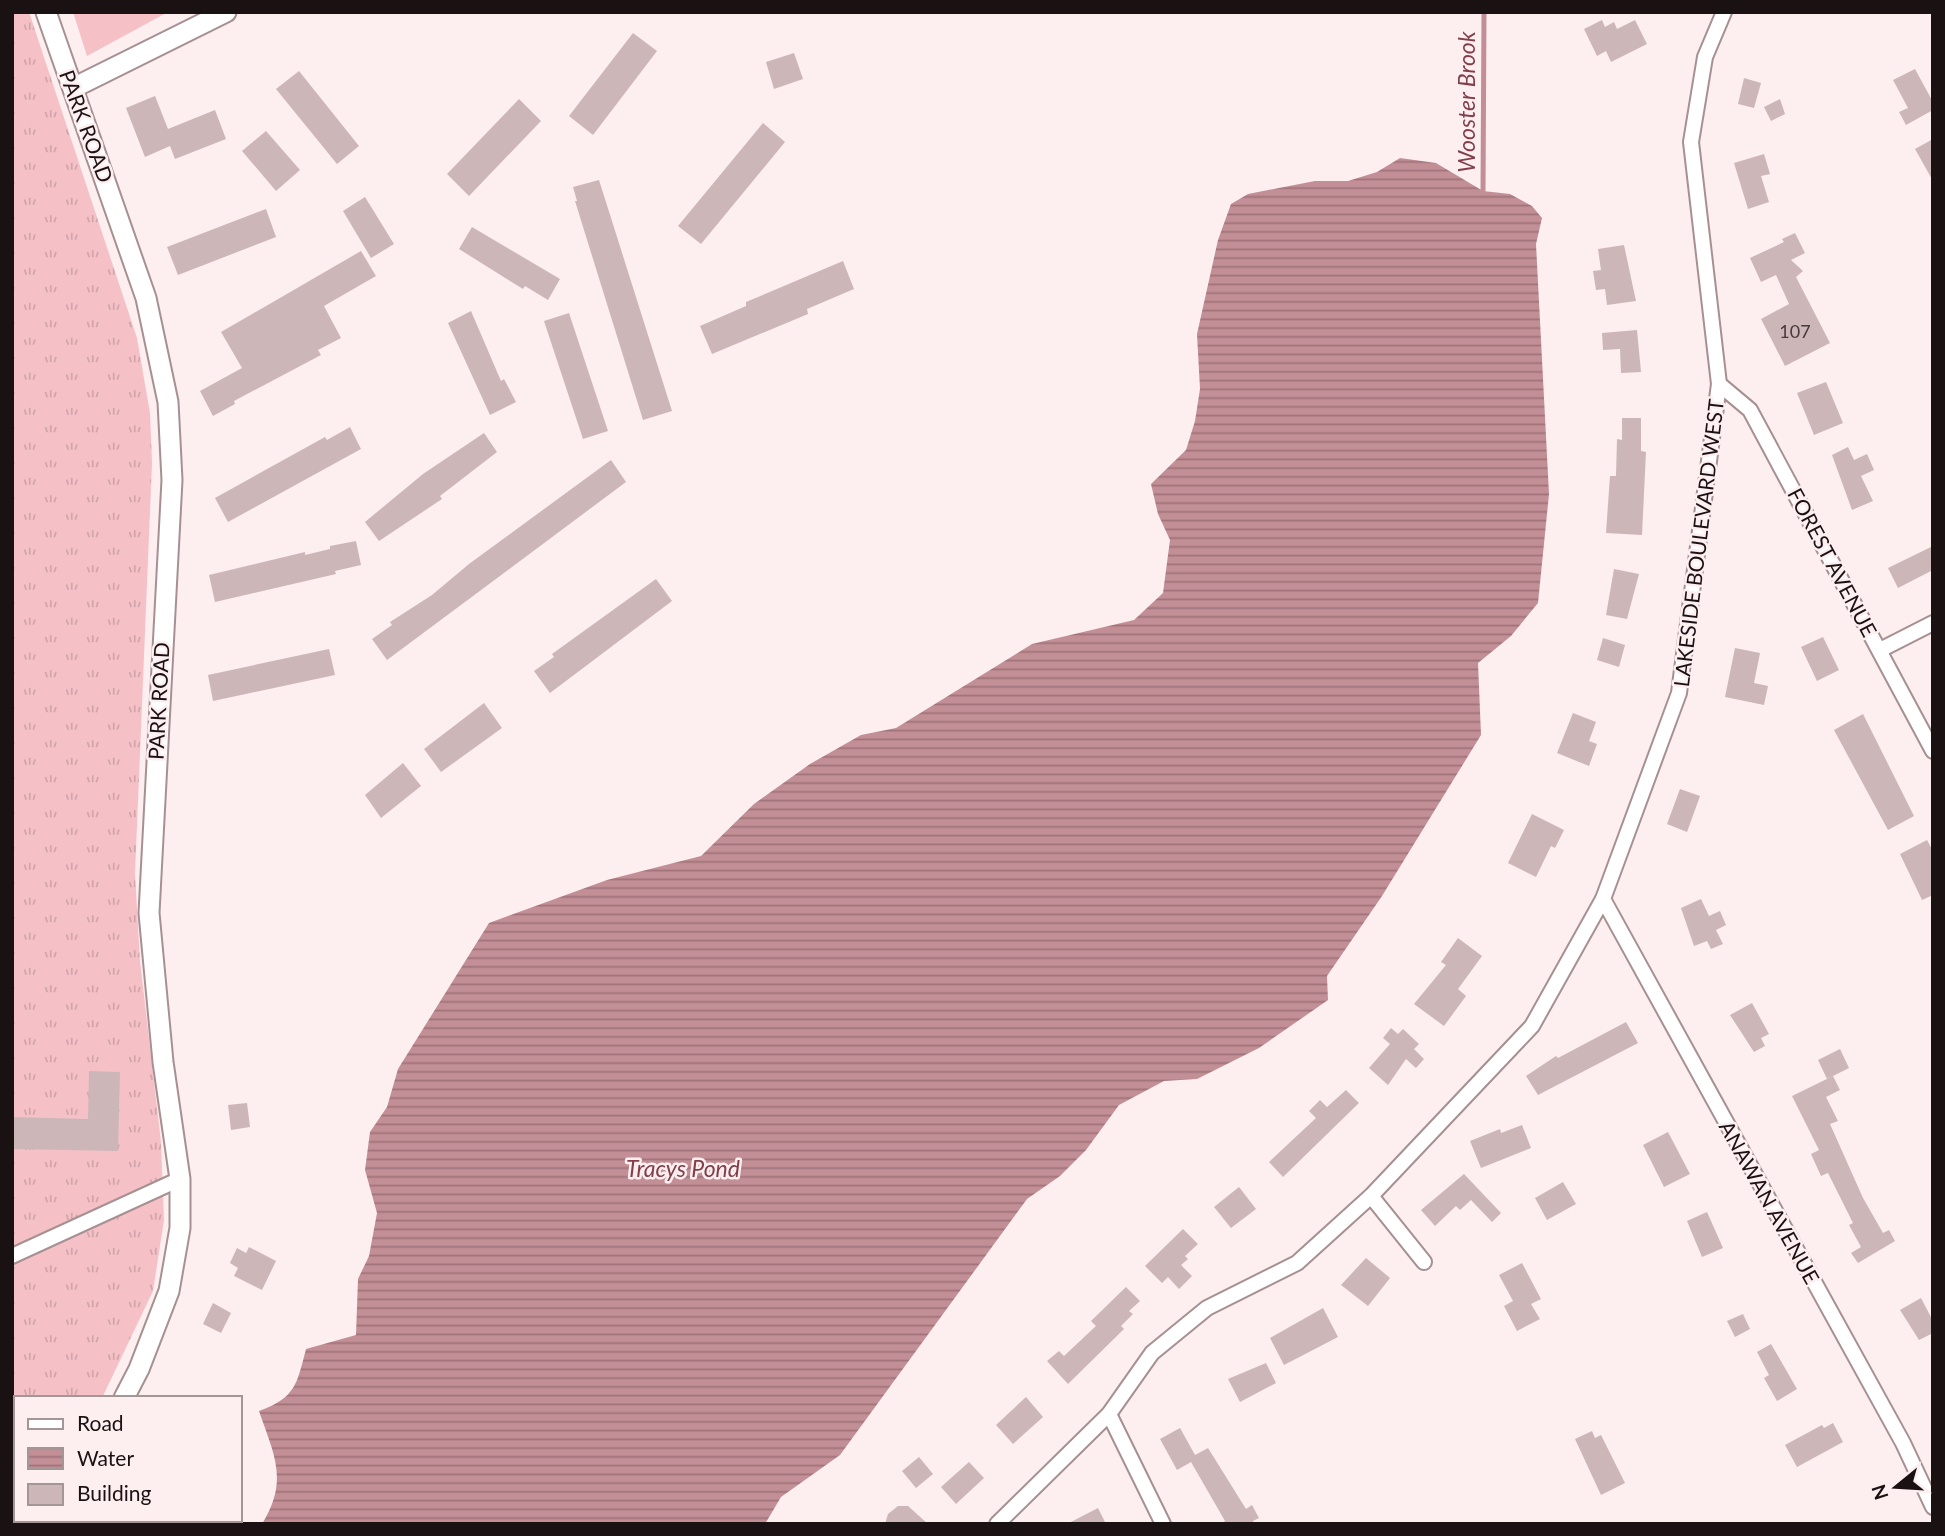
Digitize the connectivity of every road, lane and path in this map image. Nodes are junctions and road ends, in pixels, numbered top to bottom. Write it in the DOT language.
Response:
graph roads {
  1 [pos="46,12"];
  2 [pos="226,12"];
  3 [pos="1724,12"];
  4 [pos="73,88"];
  5 [pos="1718,384"];
  6 [pos="1933,623"];
  7 [pos="1880,650"];
  8 [pos="1933,751"];
  9 [pos="1603,899"];
  10 [pos="180,1179"];
  11 [pos="1371,1196"];
  12 [pos="12,1256"];
  13 [pos="1424,1262"];
  14 [pos="125,1396"];
  15 [pos="1109,1414"];
  16 [pos="1933,1507"];
  17 [pos="997,1524"];
  18 [pos="1163,1524"];
  1 -- 4 [label="main road, PARK ROAD"];
  2 -- 4 [label="main road"];
  3 -- 5 [label="street, LAKESIDE BOULEVARD WEST"];
  4 -- 10 [label="main road, PARK ROAD"];
  5 -- 7 [label="street, FOREST AVENUE"];
  5 -- 9 [label="street, LAKESIDE BOULEVARD WEST"];
  6 -- 7 [label="street"];
  7 -- 8 [label="street, FOREST AVENUE"];
  9 -- 11 [label="street, LAKESIDE BOULEVARD WEST"];
  9 -- 16 [label="street, ANAWAN AVENUE"];
  10 -- 12 [label="street"];
  10 -- 14 [label="main road, PARK ROAD"];
  11 -- 13 [label="street"];
  11 -- 15 [label="street, LAKESIDE BOULEVARD WEST"];
  15 -- 17 [label="street, LAKESIDE BOULEVARD WEST"];
  15 -- 18 [label="street"];
}
